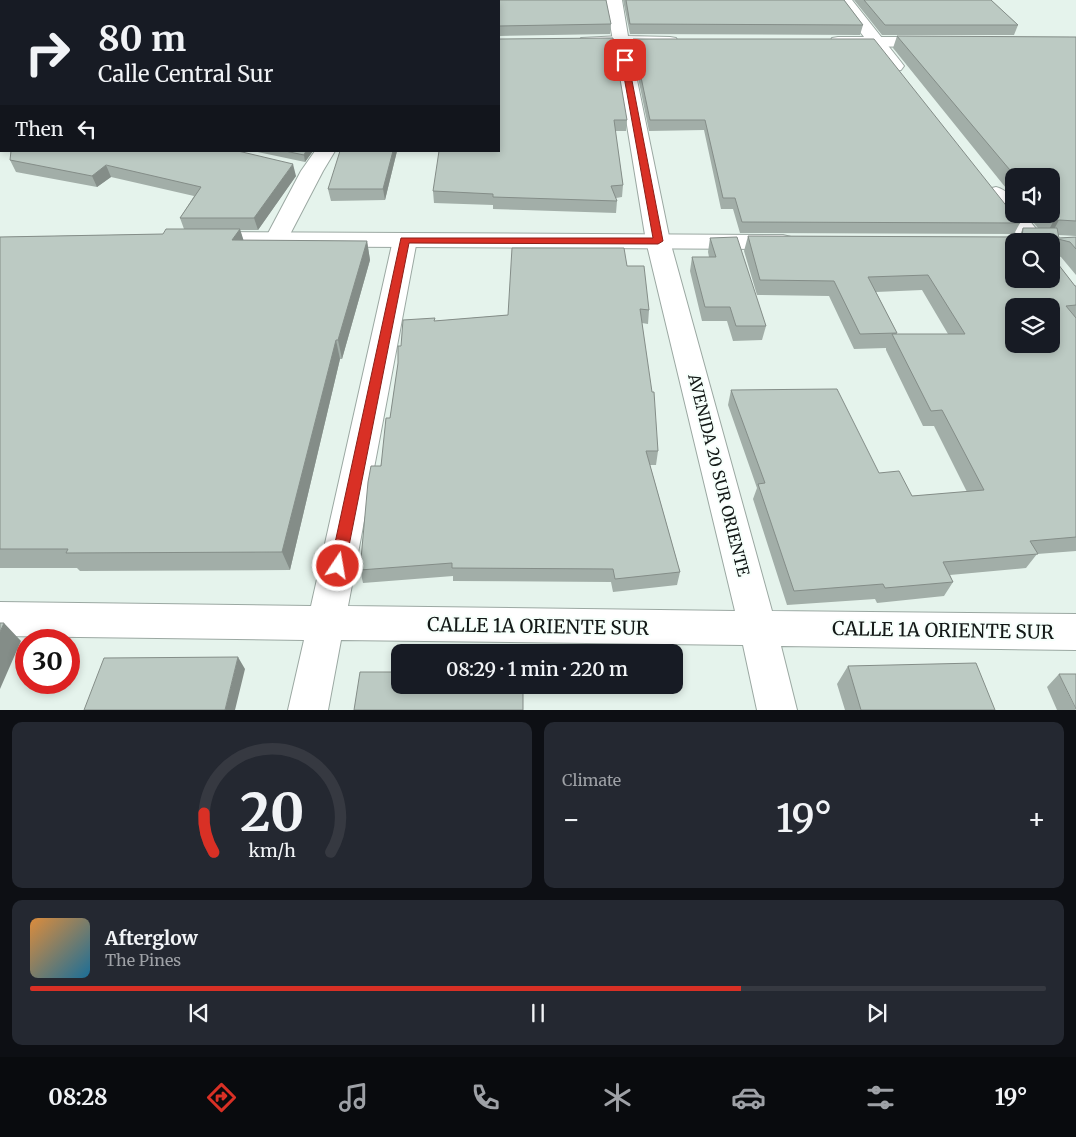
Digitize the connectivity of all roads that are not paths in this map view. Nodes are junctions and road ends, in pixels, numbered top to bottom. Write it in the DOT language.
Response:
graph roads {
  1 [pos="614,0"];
  2 [pos="844,0"];
  3 [pos="574,42"];
  4 [pos="621,42"];
  5 [pos="690,42"];
  6 [pos="827,42"];
  7 [pos="876,42"];
  8 [pos="952,42"];
  9 [pos="906,80"];
  10 [pos="324,152"];
  11 [pos="985,180"];
  12 [pos="1028,233"];
  13 [pos="188,239"];
  14 [pos="277,239"];
  15 [pos="405,240"];
  16 [pos="658,241"];
  17 [pos="806,242"];
  18 [pos="0,619"];
  19 [pos="326,623"];
  20 [pos="758,628"];
  21 [pos="1076,632"];
  22 [pos="308,710"];
  23 [pos="776,710"];
  1 -- 4 [label="street, AVENIDA 20 SUR ORIENTE"];
  2 -- 7 [label="street"];
  3 -- 4 [label="street"];
  4 -- 5 [label="street"];
  4 -- 16 [label="street, AVENIDA 20 SUR ORIENTE"];
  6 -- 7 [label="street"];
  7 -- 8 [label="street"];
  7 -- 9 [label="street"];
  10 -- 14 [label="street"];
  11 -- 12 [label="street"];
  13 -- 14 [label="street"];
  14 -- 15 [label="street"];
  15 -- 16 [label="street"];
  15 -- 19 [label="street"];
  16 -- 17 [label="street"];
  16 -- 20 [label="street, AVENIDA 20 SUR ORIENTE"];
  18 -- 19 [label="street, CALLE 1A ORIENTE SUR"];
  19 -- 20 [label="street, CALLE 1A ORIENTE SUR"];
  19 -- 22 [label="street"];
  20 -- 21 [label="street, CALLE 1A ORIENTE SUR"];
  20 -- 23 [label="street, AVENIDA 20 SUR ORIENTE"];
}
